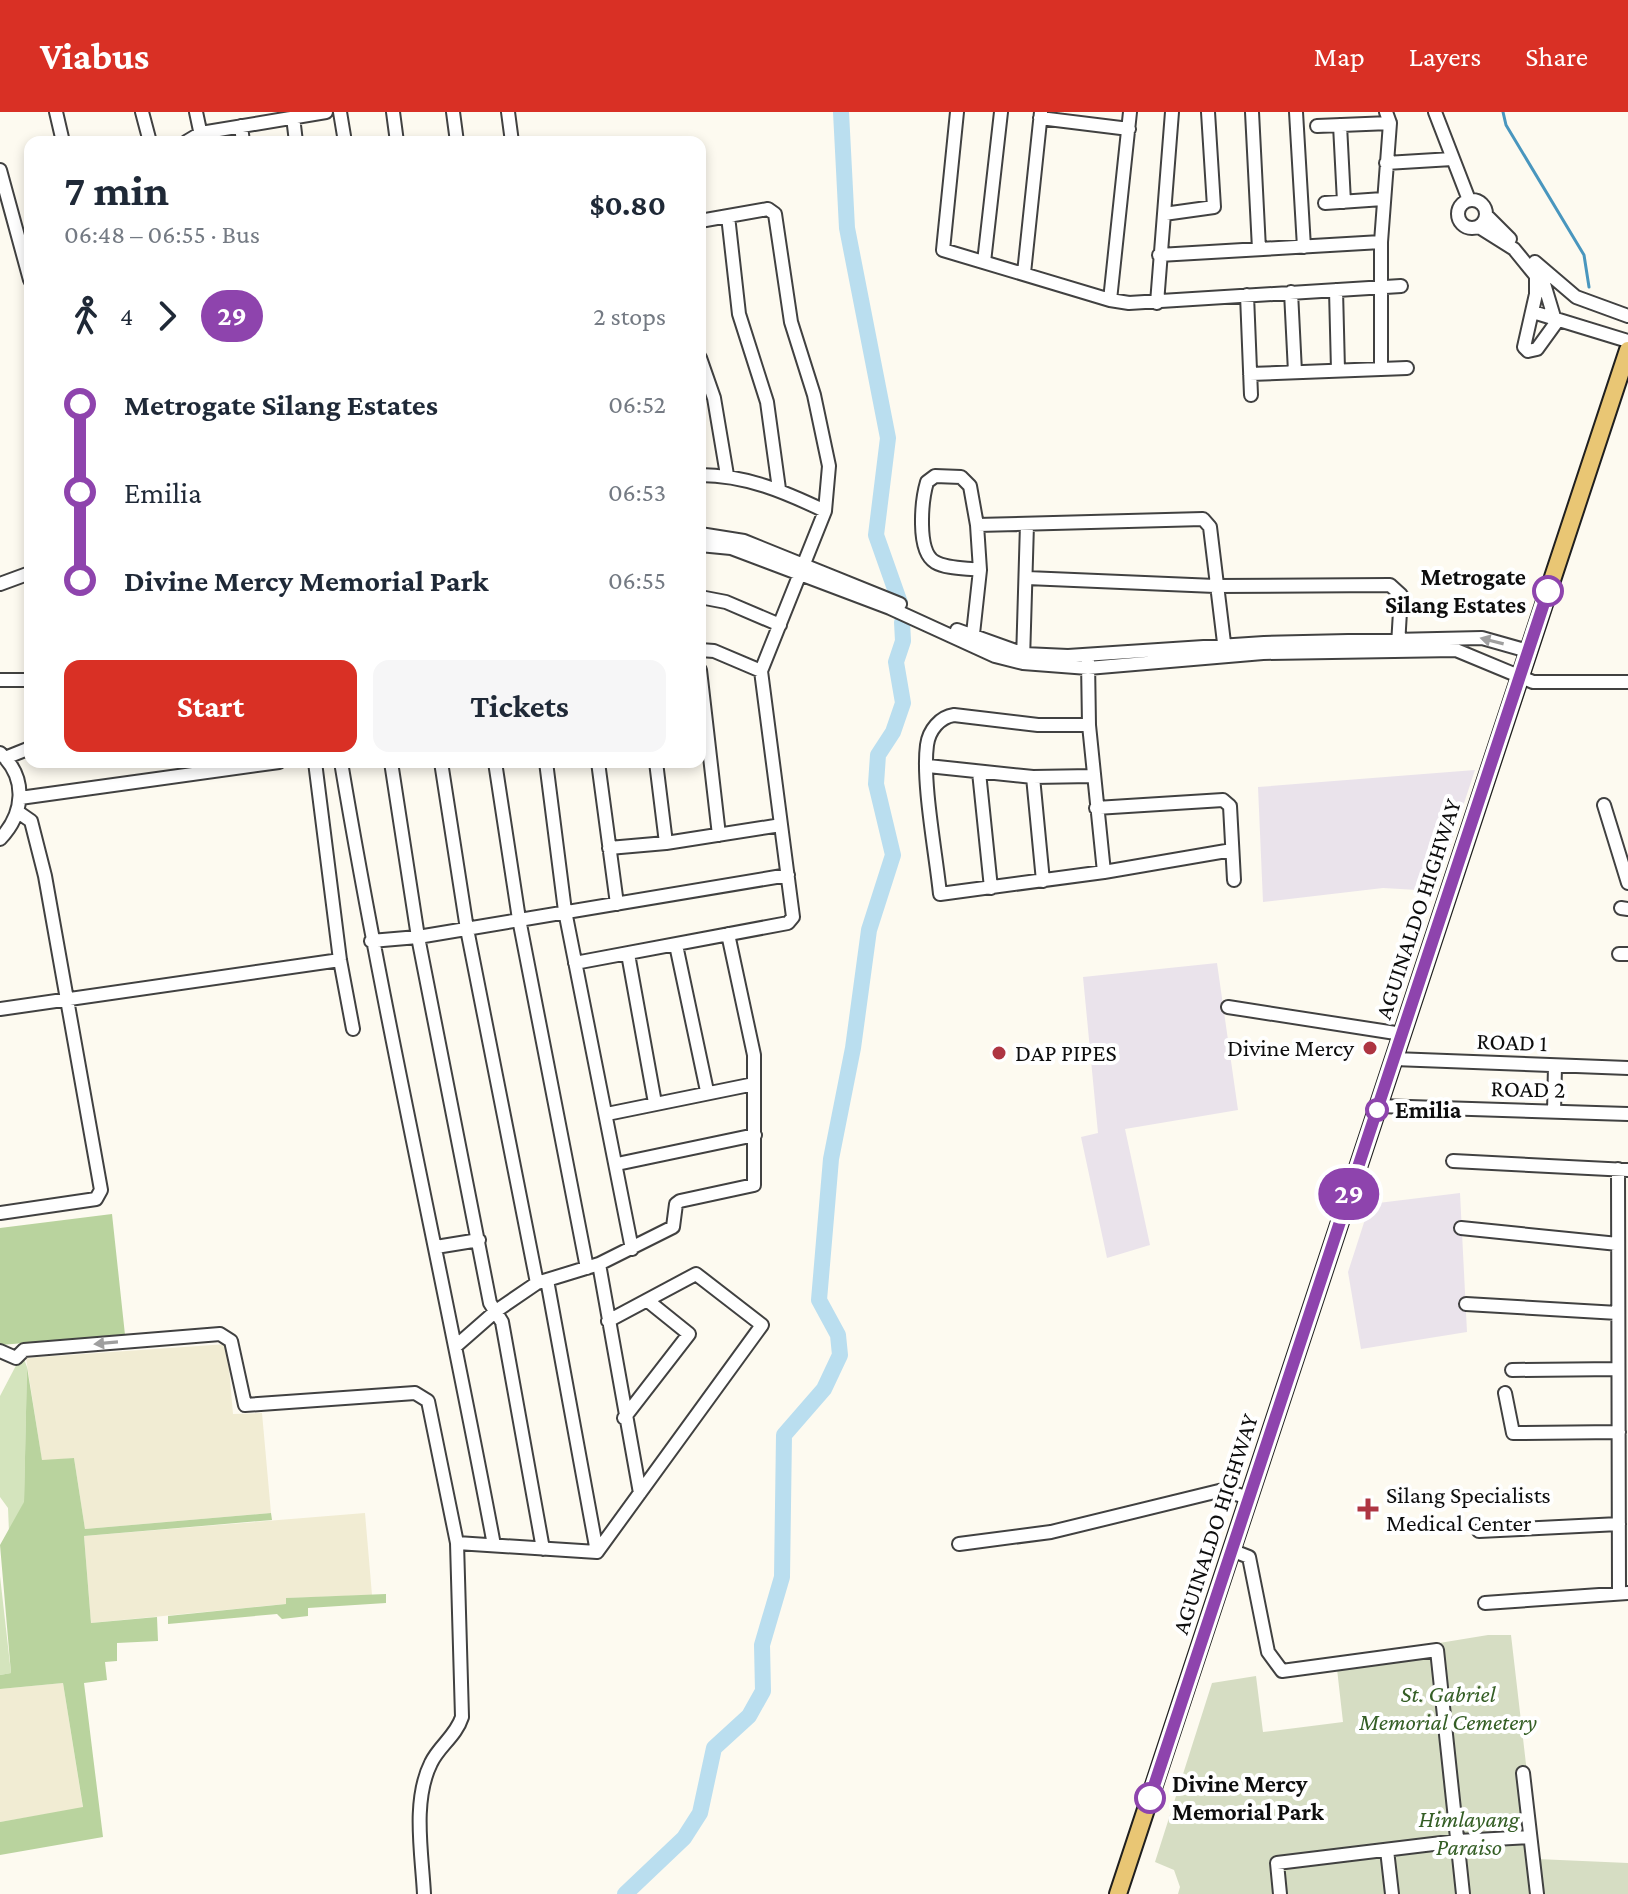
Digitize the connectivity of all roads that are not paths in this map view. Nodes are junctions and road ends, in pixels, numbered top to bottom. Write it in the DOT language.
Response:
graph roads {
  1 [pos="56,112"];
  2 [pos="142,112"];
  3 [pos="196,112"];
  4 [pos="326,112"];
  5 [pos="340,112"];
  6 [pos="393,112"];
  7 [pos="453,112"];
  8 [pos="508,112"];
  9 [pos="957,112"];
  10 [pos="1001,112"];
  11 [pos="1130,112"];
  12 [pos="1172,112"];
  13 [pos="1208,112"];
  14 [pos="1252,112"];
  15 [pos="1296,112"];
  16 [pos="1435,112"];
  17 [pos="1040,115"];
  18 [pos="293,117"];
  19 [pos="1388,118"];
  20 [pos="1340,125"];
  21 [pos="241,126"];
  22 [pos="1317,126"];
  23 [pos="1129,129"];
  24 [pos="62,136"];
  25 [pos="148,136"];
  26 [pos="201,136"];
  27 [pos="208,136"];
  28 [pos="242,136"];
  29 [pos="295,136"];
  30 [pos="344,136"];
  31 [pos="396,136"];
  32 [pos="456,136"];
  33 [pos="511,136"];
  34 [pos="1452,159"];
  35 [pos="1386,163"];
  36 [pos="0,170"];
  37 [pos="1383,199"];
  38 [pos="1469,200"];
  39 [pos="1344,202"];
  40 [pos="1325,203"];
  41 [pos="1164,214"];
  42 [pos="728,216"];
  43 [pos="706,220"];
  44 [pos="1483,221"];
  45 [pos="1381,242"];
  46 [pos="24,244"];
  47 [pos="1304,247"];
  48 [pos="1259,249"];
  49 [pos="1159,255"];
  50 [pos="984,262"];
  51 [pos="1541,270"];
  52 [pos="1024,273"];
  53 [pos="1401,286"];
  54 [pos="1380,287"];
  55 [pos="1336,290"];
  56 [pos="1291,292"];
  57 [pos="1247,295"];
  58 [pos="1110,300"];
  59 [pos="1157,303"];
  60 [pos="1533,312"];
  61 [pos="1628,316"];
  62 [pos="1556,318"];
  63 [pos="1628,342"];
  64 [pos="1628,350"];
  65 [pos="1407,368"];
  66 [pos="1381,369"];
  67 [pos="1338,370"];
  68 [pos="1295,372"];
  69 [pos="1250,374"];
  70 [pos="706,375"];
  71 [pos="1251,395"];
  72 [pos="706,475"];
  73 [pos="727,475"];
  74 [pos="779,489"];
  75 [pos="825,511"];
  76 [pos="1027,524"];
  77 [pos="977,525"];
  78 [pos="706,535"];
  79 [pos="706,546"];
  80 [pos="803,570"];
  81 [pos="980,570"];
  82 [pos="24,575"];
  83 [pos="1027,578"];
  84 [pos="0,584"];
  85 [pos="1215,586"];
  86 [pos="706,598"];
  87 [pos="780,625"];
  88 [pos="972,641"];
  89 [pos="1398,644"];
  90 [pos="706,650"];
  91 [pos="1224,650"];
  92 [pos="1528,651"];
  93 [pos="1024,658"];
  94 [pos="1088,662"];
  95 [pos="761,671"];
  96 [pos="1521,674"];
  97 [pos="0,680"];
  98 [pos="24,680"];
  99 [pos="1628,682"];
  100 [pos="706,722"];
  101 [pos="1089,725"];
  102 [pos="24,750"];
  103 [pos="3,756"];
  104 [pos="928,766"];
  105 [pos="243,768"];
  106 [pos="316,768"];
  107 [pos="342,768"];
  108 [pos="392,768"];
  109 [pos="442,768"];
  110 [pos="496,768"];
  111 [pos="547,768"];
  112 [pos="599,768"];
  113 [pos="657,768"];
  114 [pos="979,772"];
  115 [pos="1093,776"];
  116 [pos="1033,777"];
  117 [pos="348,800"];
  118 [pos="320,803"];
  119 [pos="19,805"];
  120 [pos="1604,805"];
  121 [pos="1096,808"];
  122 [pos="781,825"];
  123 [pos="719,835"];
  124 [pos="0,839"];
  125 [pos="666,843"];
  126 [pos="609,848"];
  127 [pos="1232,850"];
  128 [pos="1104,872"];
  129 [pos="788,875"];
  130 [pos="1234,880"];
  131 [pos="1043,881"];
  132 [pos="1628,883"];
  133 [pos="991,888"];
  134 [pos="617,904"];
  135 [pos="565,911"];
  136 [pos="519,919"];
  137 [pos="467,929"];
  138 [pos="728,934"];
  139 [pos="418,937"];
  140 [pos="371,941"];
  141 [pos="676,945"];
  142 [pos="628,954"];
  143 [pos="340,960"];
  144 [pos="575,963"];
  145 [pos="67,998"];
  146 [pos="1228,1007"];
  147 [pos="0,1009"];
  148 [pos="353,1029"];
  149 [pos="1402,1034"];
  150 [pos="1394,1059"];
  151 [pos="1555,1066"];
  152 [pos="1628,1068"];
  153 [pos="754,1084"];
  154 [pos="707,1091"];
  155 [pos="655,1103"];
  156 [pos="1378,1106"];
  157 [pos="1554,1112"];
  158 [pos="607,1114"];
  159 [pos="1628,1114"];
  160 [pos="755,1135"];
  161 [pos="1453,1161"];
  162 [pos="617,1164"];
  163 [pos="1623,1169"];
  164 [pos="0,1213"];
  165 [pos="1461,1228"];
  166 [pos="479,1240"];
  167 [pos="1618,1244"];
  168 [pos="436,1247"];
  169 [pos="632,1249"];
  170 [pos="593,1266"];
  171 [pos="542,1282"];
  172 [pos="648,1301"];
  173 [pos="1466,1304"];
  174 [pos="496,1311"];
  175 [pos="1618,1313"];
  176 [pos="608,1321"];
  177 [pos="456,1346"];
  178 [pos="0,1351"];
  179 [pos="1622,1368"];
  180 [pos="1512,1370"];
  181 [pos="1505,1393"];
  182 [pos="624,1418"];
  183 [pos="1619,1432"];
  184 [pos="640,1493"];
  185 [pos="1249,1498"];
  186 [pos="1619,1524"];
  187 [pos="1479,1531"];
  188 [pos="457,1543"];
  189 [pos="959,1544"];
  190 [pos="494,1545"];
  191 [pos="543,1549"];
  192 [pos="1231,1550"];
  193 [pos="597,1552"];
  194 [pos="1624,1593"];
  195 [pos="1485,1603"];
  196 [pos="1523,1773"];
  197 [pos="1530,1837"];
  198 [pos="1458,1841"];
  199 [pos="1387,1850"];
  200 [pos="424,1894"];
  201 [pos="1118,1894"];
  202 [pos="1280,1894"];
  203 [pos="1392,1894"];
  204 [pos="1463,1894"];
  205 [pos="1537,1894"];
  1 -- 24 [label="street"];
  2 -- 25 [label="street"];
  3 -- 26 [label="street"];
  4 -- 18 [label="street"];
  5 -- 30 [label="street"];
  6 -- 31 [label="street"];
  7 -- 32 [label="street"];
  8 -- 33 [label="street"];
  9 -- 50 [label="street"];
  10 -- 50 [label="street"];
  11 -- 23 [label="street"];
  12 -- 41 [label="street"];
  13 -- 41 [label="street"];
  14 -- 48 [label="street"];
  15 -- 47 [label="street"];
  16 -- 34 [label="street"];
  17 -- 23 [label="street"];
  17 -- 52 [label="street"];
  18 -- 21 [label="street"];
  18 -- 29 [label="street"];
  19 -- 20 [label="street"];
  19 -- 35 [label="street"];
  20 -- 22 [label="street"];
  20 -- 39 [label="street"];
  21 -- 27 [label="street"];
  21 -- 28 [label="street"];
  23 -- 58 [label="street"];
  34 -- 35 [label="street"];
  34 -- 38 [label="street"];
  35 -- 37 [label="street"];
  36 -- 46 [label="street"];
  37 -- 39 [label="street"];
  37 -- 45 [label="street"];
  38 -- 44 [label="street"];
  38 -- 44 [label="street"];
  39 -- 40 [label="street"];
  41 -- 49 [label="street"];
  42 -- 43 [label="street"];
  42 -- 74 [label="street"];
  42 -- 75 [label="street"];
  44 -- 51 [label="street"];
  44 -- 60 [label="street"];
  45 -- 47 [label="street"];
  45 -- 54 [label="street"];
  47 -- 48 [label="street"];
  48 -- 49 [label="street"];
  49 -- 59 [label="street"];
  50 -- 52 [label="street"];
  51 -- 61 [label="street"];
  51 -- 62 [label="street"];
  52 -- 58 [label="street"];
  53 -- 54 [label="street"];
  54 -- 55 [label="street"];
  54 -- 66 [label="street"];
  55 -- 56 [label="street"];
  55 -- 67 [label="street"];
  56 -- 57 [label="street"];
  56 -- 68 [label="street"];
  57 -- 59 [label="street"];
  57 -- 69 [label="street"];
  58 -- 59 [label="street"];
  60 -- 62 [label="street"];
  60 -- 62 [label="street"];
  62 -- 63 [label="street"];
  64 -- 92 [label="main road, AGUINALDO HIGHWAY"];
  65 -- 66 [label="street"];
  66 -- 67 [label="street"];
  67 -- 68 [label="street"];
  68 -- 69 [label="street"];
  69 -- 71 [label="street"];
  70 -- 73 [label="street"];
  72 -- 73 [label="street"];
  73 -- 74 [label="street"];
  74 -- 75 [label="street"];
  75 -- 80 [label="street"];
  76 -- 77 [label="street"];
  76 -- 83 [label="street"];
  76 -- 85 [label="street"];
  77 -- 81 [label="street"];
  77 -- 81 [label="street"];
  78 -- 80 [label="street"];
  79 -- 80 [label="street"];
  80 -- 87 [label="street"];
  80 -- 88 [label="street"];
  81 -- 88 [label="street"];
  82 -- 84 [label="street"];
  83 -- 85 [label="street"];
  83 -- 93 [label="street"];
  85 -- 89 [label="street"];
  85 -- 91 [label="street"];
  86 -- 87 [label="street"];
  87 -- 95 [label="street"];
  88 -- 93 [label="street"];
  89 -- 91 [label="street"];
  92 -- 89 [label="street, one-way"];
  89 -- 96 [label="street"];
  90 -- 95 [label="street"];
  91 -- 94 [label="street"];
  92 -- 96 [label="main road, AGUINALDO HIGHWAY"];
  93 -- 94 [label="street"];
  94 -- 101 [label="street"];
  95 -- 122 [label="street"];
  96 -- 99 [label="street"];
  96 -- 149 [label="main road, AGUINALDO HIGHWAY"];
  97 -- 98 [label="street"];
  100 -- 123 [label="street"];
  101 -- 104 [label="street"];
  101 -- 115 [label="street"];
  102 -- 103 [label="street"];
  103 -- 119 [label="street"];
  104 -- 114 [label="street"];
  104 -- 133 [label="street"];
  105 -- 119 [label="street"];
  106 -- 118 [label="street"];
  107 -- 117 [label="street"];
  108 -- 139 [label="street"];
  109 -- 137 [label="street"];
  110 -- 136 [label="street"];
  111 -- 135 [label="street"];
  112 -- 126 [label="street"];
  113 -- 125 [label="street"];
  114 -- 116 [label="street"];
  114 -- 133 [label="street"];
  115 -- 116 [label="street"];
  115 -- 121 [label="street"];
  116 -- 131 [label="street"];
  117 -- 118 [label="street"];
  117 -- 140 [label="street"];
  118 -- 143 [label="street"];
  119 -- 124 [label="street"];
  119 -- 145 [label="street"];
  120 -- 132 [label="street"];
  121 -- 127 [label="street"];
  121 -- 128 [label="street"];
  122 -- 123 [label="street"];
  122 -- 129 [label="street"];
  123 -- 125 [label="street"];
  125 -- 126 [label="street"];
  126 -- 134 [label="street"];
  127 -- 128 [label="street"];
  127 -- 130 [label="street"];
  128 -- 131 [label="street"];
  129 -- 134 [label="street"];
  129 -- 138 [label="street"];
  131 -- 133 [label="street"];
  134 -- 135 [label="street"];
  135 -- 136 [label="street"];
  135 -- 144 [label="street"];
  136 -- 137 [label="street"];
  136 -- 170 [label="street"];
  137 -- 139 [label="street"];
  137 -- 171 [label="street"];
  138 -- 141 [label="street"];
  138 -- 153 [label="street"];
  139 -- 140 [label="street"];
  139 -- 166 [label="street"];
  140 -- 168 [label="street"];
  141 -- 142 [label="street"];
  141 -- 154 [label="street"];
  142 -- 144 [label="street"];
  142 -- 155 [label="street"];
  143 -- 145 [label="street"];
  143 -- 148 [label="street"];
  144 -- 158 [label="street"];
  145 -- 147 [label="street"];
  145 -- 164 [label="street"];
  146 -- 149 [label="street"];
  149 -- 150 [label="main road, AGUINALDO HIGHWAY"];
  150 -- 151 [label="street, ROAD 1"];
  150 -- 156 [label="main road, AGUINALDO HIGHWAY"];
  151 -- 152 [label="street, ROAD 1"];
  151 -- 157 [label="street"];
  153 -- 154 [label="street"];
  153 -- 160 [label="street"];
  154 -- 155 [label="street"];
  155 -- 158 [label="street"];
  156 -- 157 [label="street, ROAD 2"];
  156 -- 185 [label="main road, AGUINALDO HIGHWAY"];
  157 -- 159 [label="street, ROAD 2"];
  158 -- 162 [label="street"];
  160 -- 162 [label="street"];
  160 -- 169 [label="street"];
  161 -- 163 [label="street"];
  162 -- 169 [label="street"];
  163 -- 167 [label="street"];
  165 -- 167 [label="street"];
  166 -- 168 [label="street"];
  166 -- 174 [label="street"];
  167 -- 175 [label="street"];
  168 -- 177 [label="street"];
  169 -- 170 [label="street"];
  170 -- 171 [label="street"];
  170 -- 176 [label="street"];
  171 -- 174 [label="street"];
  171 -- 193 [label="street"];
  172 -- 176 [label="street"];
  172 -- 182 [label="street"];
  172 -- 184 [label="street"];
  173 -- 175 [label="street"];
  174 -- 177 [label="street"];
  174 -- 191 [label="street"];
  175 -- 179 [label="street"];
  176 -- 182 [label="street"];
  177 -- 190 [label="street"];
  188 -- 178 [label="street, one-way"];
  179 -- 180 [label="street"];
  179 -- 183 [label="street"];
  181 -- 183 [label="street"];
  182 -- 184 [label="street"];
  183 -- 186 [label="street"];
  184 -- 193 [label="street"];
  185 -- 189 [label="street"];
  185 -- 192 [label="main road, AGUINALDO HIGHWAY"];
  186 -- 187 [label="street"];
  186 -- 194 [label="street"];
  188 -- 190 [label="street"];
  188 -- 200 [label="street"];
  190 -- 191 [label="street"];
  191 -- 193 [label="street"];
  192 -- 198 [label="street"];
  192 -- 201 [label="main road, AGUINALDO HIGHWAY"];
  194 -- 195 [label="street"];
  196 -- 197 [label="street"];
  197 -- 198 [label="street"];
  197 -- 205 [label="street"];
  198 -- 199 [label="street"];
  198 -- 204 [label="street"];
  199 -- 202 [label="street"];
  199 -- 203 [label="street"];
}
